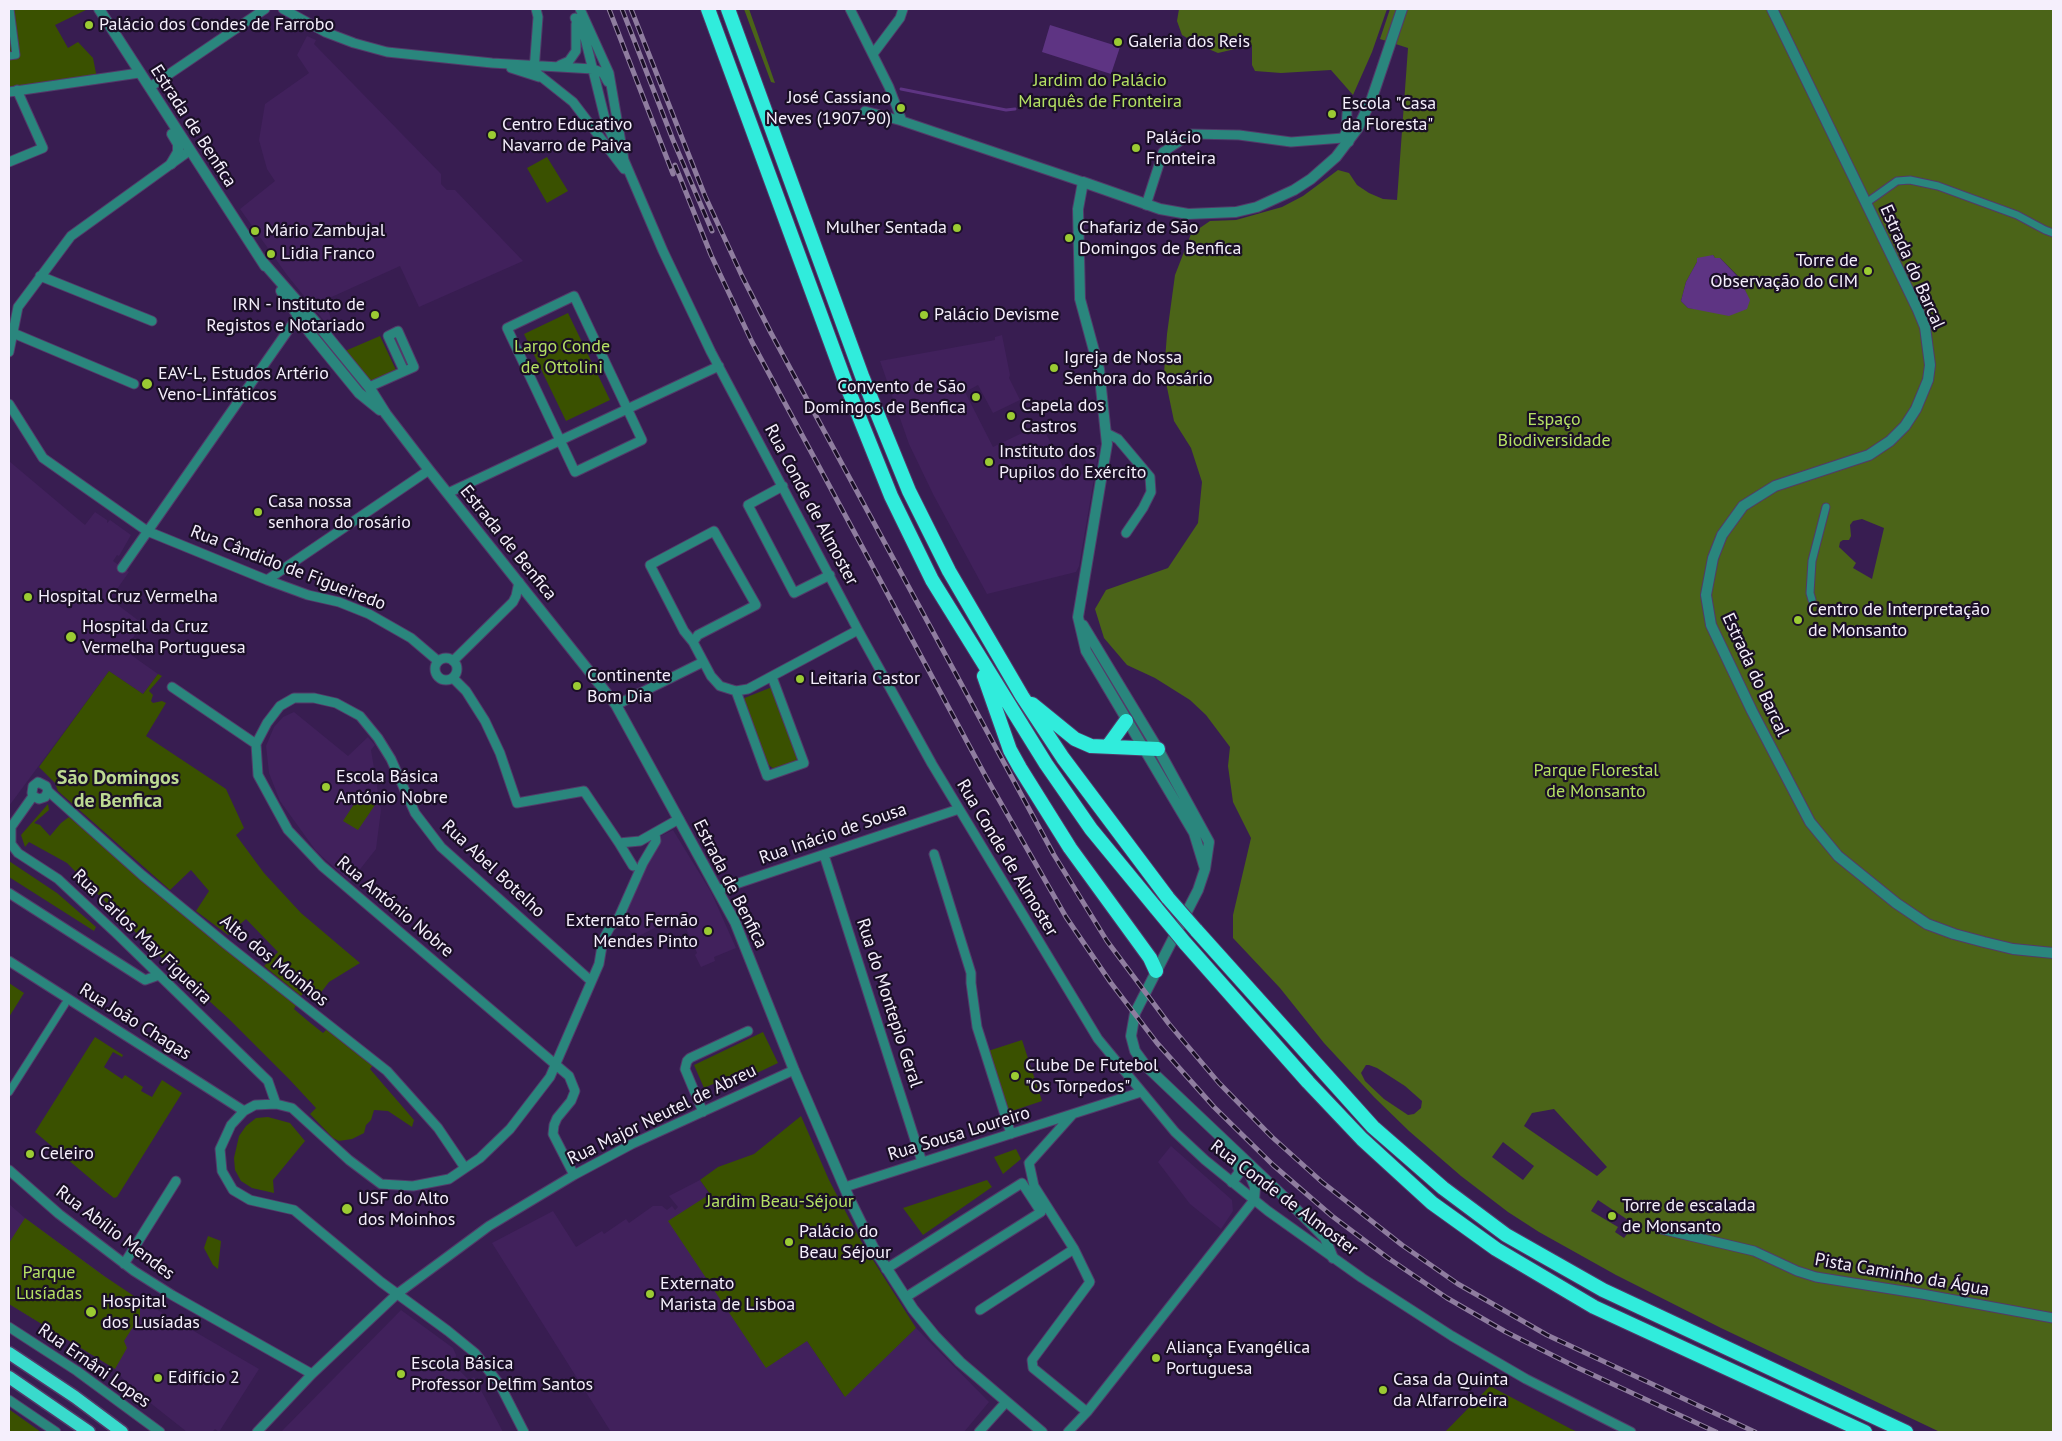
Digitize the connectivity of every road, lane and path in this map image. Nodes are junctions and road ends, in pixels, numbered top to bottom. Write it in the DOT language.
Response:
graph roads {
  1 [pos="10,9"];
  2 [pos="98,9"];
  3 [pos="265,9"];
  4 [pos="283,9"];
  5 [pos="536,9"];
  6 [pos="580,9"];
  7 [pos="708,9"];
  8 [pos="728,9"];
  9 [pos="850,9"];
  10 [pos="903,9"];
  11 [pos="1402,9"];
  12 [pos="1772,9"];
  13 [pos="575,13"];
  14 [pos="873,54"];
  15 [pos="9,56"];
  16 [pos="492,64"];
  17 [pos="533,64"];
  18 [pos="560,66"];
  19 [pos="593,69"];
  20 [pos="139,73"];
  21 [pos="541,78"];
  22 [pos="150,87"];
  23 [pos="612,88"];
  24 [pos="13,91"];
  25 [pos="865,111"];
  26 [pos="1347,113"];
  27 [pos="902,121"];
  28 [pos="1346,140"];
  29 [pos="189,151"];
  30 [pos="624,160"];
  31 [pos="9,162"];
  32 [pos="171,164"];
  33 [pos="633,182"];
  34 [pos="1083,182"];
  35 [pos="1866,203"];
  36 [pos="1146,205"];
  37 [pos="2053,232"];
  38 [pos="262,261"];
  39 [pos="40,276"];
  40 [pos="300,304"];
  41 [pos="298,316"];
  42 [pos="152,320"];
  43 [pos="13,333"];
  44 [pos="9,352"];
  45 [pos="719,366"];
  46 [pos="404,371"];
  47 [pos="134,384"];
  48 [pos="369,388"];
  49 [pos="9,404"];
  50 [pos="627,408"];
  51 [pos="386,414"];
  52 [pos="1106,433"];
  53 [pos="560,440"];
  54 [pos="429,470"];
  55 [pos="783,486"];
  56 [pos="448,493"];
  57 [pos="1826,507"];
  58 [pos="147,531"];
  59 [pos="1126,533"];
  60 [pos="122,568"];
  61 [pos="830,574"];
  62 [pos="267,580"];
  63 [pos="519,582"];
  64 [pos="1812,600"];
  65 [pos="1078,618"];
  66 [pos="858,630"];
  67 [pos="693,642"];
  68 [pos="976,654"];
  69 [pos="438,661"];
  70 [pos="454,661"];
  71 [pos="704,662"];
  72 [pos="772,677"];
  73 [pos="453,678"];
  74 [pos="172,687"];
  75 [pos="736,691"];
  76 [pos="1022,696"];
  77 [pos="616,705"];
  78 [pos="1126,721"];
  79 [pos="256,744"];
  80 [pos="1108,746"];
  81 [pos="1143,748"];
  82 [pos="1158,749"];
  83 [pos="48,791"];
  84 [pos="33,796"];
  85 [pos="959,809"];
  86 [pos="680,820"];
  87 [pos="655,834"];
  88 [pos="619,843"];
  89 [pos="934,854"];
  90 [pos="824,855"];
  91 [pos="633,866"];
  92 [pos="1205,869"];
  93 [pos="718,890"];
  94 [pos="9,894"];
  95 [pos="2053,954"];
  96 [pos="9,961"];
  97 [pos="1156,971"];
  98 [pos="159,975"];
  99 [pos="591,981"];
  100 [pos="65,1004"];
  101 [pos="748,1032"];
  102 [pos="556,1065"];
  103 [pos="794,1070"];
  104 [pos="9,1092"];
  105 [pos="1141,1092"];
  106 [pos="276,1104"];
  107 [pos="244,1111"];
  108 [pos="703,1112"];
  109 [pos="1072,1115"];
  110 [pos="1011,1134"];
  111 [pos="1222,1140"];
  112 [pos="1243,1159"];
  113 [pos="922,1162"];
  114 [pos="465,1168"];
  115 [pos="9,1170"];
  116 [pos="574,1175"];
  117 [pos="176,1181"];
  118 [pos="1232,1182"];
  119 [pos="844,1187"];
  120 [pos="1254,1200"];
  121 [pos="1661,1229"];
  122 [pos="1074,1249"];
  123 [pos="1333,1258"];
  124 [pos="124,1264"];
  125 [pos="886,1269"];
  126 [pos="397,1294"];
  127 [pos="906,1297"];
  128 [pos="980,1310"];
  129 [pos="2053,1318"];
  130 [pos="9,1327"];
  131 [pos="9,1353"];
  132 [pos="312,1374"];
  133 [pos="9,1377"];
  134 [pos="9,1400"];
  135 [pos="1006,1402"];
  136 [pos="1087,1412"];
  137 [pos="1080,1421"];
  138 [pos="56,1432"];
  139 [pos="89,1432"];
  140 [pos="122,1432"];
  141 [pos="160,1432"];
  142 [pos="257,1432"];
  143 [pos="524,1432"];
  144 [pos="978,1432"];
  145 [pos="1042,1432"];
  146 [pos="1068,1432"];
  147 [pos="1075,1432"];
  148 [pos="1631,1432"];
  149 [pos="1865,1432"];
  150 [pos="1906,1432"];
  1 -- 15 [label="street"];
  2 -- 20 [label="street, Estrada de Benfica"];
  3 -- 22 [label="street"];
  4 -- 16 [label="street"];
  5 -- 17 [label="street"];
  6 -- 23 [label="street, Rua Conde de Almoster"];
  7 -- 68 [label="highway"];
  8 -- 76 [label="highway"];
  9 -- 14 [label="street"];
  10 -- 14 [label="street"];
  11 -- 28 [label="street"];
  12 -- 35 [label="street, Estrada do Barcal"];
  13 -- 18 [label="street"];
  13 -- 19 [label="street"];
  14 -- 27 [label="street"];
  16 -- 17 [label="street"];
  16 -- 21 [label="street"];
  17 -- 18 [label="street"];
  17 -- 21 [label="street"];
  18 -- 19 [label="street"];
  19 -- 23 [label="street"];
  19 -- 30 [label="street"];
  20 -- 22 [label="street, Estrada de Benfica"];
  20 -- 24 [label="street"];
  21 -- 33 [label="street"];
  22 -- 29 [label="street, Estrada de Benfica"];
  22 -- 32 [label="street"];
  23 -- 30 [label="street, Rua Conde de Almoster"];
  24 -- 31 [label="street"];
  25 -- 27 [label="street"];
  26 -- 28 [label="street"];
  27 -- 34 [label="street"];
  28 -- 36 [label="street"];
  28 -- 36 [label="street"];
  29 -- 32 [label="street"];
  29 -- 38 [label="street, Estrada de Benfica"];
  30 -- 33 [label="street, Rua Conde de Almoster"];
  32 -- 39 [label="street"];
  33 -- 45 [label="street, Rua Conde de Almoster"];
  34 -- 36 [label="street"];
  34 -- 52 [label="street"];
  35 -- 37 [label="street"];
  35 -- 95 [label="street, Estrada do Barcal"];
  38 -- 40 [label="street, Estrada de Benfica"];
  38 -- 41 [label="street, Estrada de Benfica"];
  39 -- 42 [label="street"];
  39 -- 43 [label="street"];
  40 -- 41 [label="street"];
  40 -- 48 [label="street, Estrada de Benfica"];
  41 -- 51 [label="street, Estrada de Benfica"];
  41 -- 58 [label="street"];
  43 -- 44 [label="street"];
  43 -- 47 [label="street"];
  45 -- 50 [label="street"];
  45 -- 55 [label="street, Rua Conde de Almoster"];
  46 -- 48 [label="street"];
  48 -- 51 [label="street, Estrada de Benfica"];
  49 -- 58 [label="street, Rua Cândido de Figueiredo"];
  50 -- 53 [label="street"];
  50 -- 53 [label="street"];
  50 -- 53 [label="street"];
  51 -- 54 [label="street, Estrada de Benfica"];
  52 -- 59 [label="street"];
  52 -- 65 [label="street"];
  53 -- 56 [label="street"];
  54 -- 56 [label="street, Estrada de Benfica"];
  54 -- 62 [label="street"];
  55 -- 61 [label="street, Rua Conde de Almoster"];
  55 -- 61 [label="street"];
  56 -- 63 [label="street, Estrada de Benfica"];
  57 -- 64 [label="street"];
  58 -- 60 [label="street"];
  58 -- 62 [label="street, Rua Cândido de Figueiredo"];
  61 -- 66 [label="street, Rua Conde de Almoster"];
  62 -- 69 [label="street, Rua Cândido de Figueiredo"];
  63 -- 70 [label="street"];
  63 -- 77 [label="street, Estrada de Benfica"];
  65 -- 78 [label="street"];
  65 -- 82 [label="street"];
  66 -- 72 [label="street"];
  66 -- 85 [label="street, Rua Conde de Almoster"];
  67 -- 67 [label="street"];
  67 -- 71 [label="street"];
  68 -- 97 [label="highway"];
  68 -- 149 [label="highway, bridge"];
  69 -- 70 [label="street"];
  69 -- 73 [label="street"];
  70 -- 73 [label="street"];
  71 -- 75 [label="street"];
  71 -- 77 [label="street"];
  72 -- 75 [label="street"];
  72 -- 75 [label="street"];
  73 -- 88 [label="street"];
  74 -- 79 [label="street"];
  76 -- 80 [label="highway"];
  76 -- 150 [label="highway, bridge"];
  77 -- 86 [label="street, Estrada de Benfica"];
  78 -- 80 [label="highway"];
  78 -- 81 [label="street"];
  79 -- 99 [label="street, Rua Abel Botelho"];
  79 -- 102 [label="street, Rua António Nobre"];
  80 -- 81 [label="highway"];
  81 -- 82 [label="highway"];
  81 -- 92 [label="street"];
  82 -- 92 [label="street"];
  83 -- 84 [label="street"];
  83 -- 84 [label="street, Rua Carlos May Figueira"];
  83 -- 114 [label="street, Alto dos Moinhos"];
  84 -- 98 [label="street, Rua Carlos May Figueira"];
  85 -- 90 [label="street, Rua Inácio de Sousa"];
  85 -- 105 [label="street, Rua Conde de Almoster"];
  86 -- 87 [label="street"];
  86 -- 93 [label="street, Estrada de Benfica"];
  87 -- 88 [label="street"];
  87 -- 99 [label="street"];
  88 -- 91 [label="street"];
  89 -- 110 [label="street"];
  90 -- 93 [label="street, Rua Inácio de Sousa"];
  90 -- 113 [label="street, Rua do Montepio Geral"];
  92 -- 97 [label="street"];
  93 -- 103 [label="street, Estrada de Benfica"];
  94 -- 98 [label="street"];
  96 -- 107 [label="street, Rua João Chagas"];
  97 -- 111 [label="street"];
  98 -- 106 [label="street, Rua Carlos May Figueira"];
  99 -- 102 [label="street"];
  100 -- 104 [label="street"];
  101 -- 108 [label="street"];
  102 -- 114 [label="street"];
  102 -- 116 [label="street, Rua António Nobre"];
  103 -- 108 [label="street, Rua Major Neutel de Abreu"];
  103 -- 119 [label="street, Estrada de Benfica"];
  105 -- 109 [label="street, Rua Sousa Loureiro"];
  105 -- 118 [label="street, Rua Conde de Almoster"];
  106 -- 107 [label="street"];
  106 -- 114 [label="street"];
  107 -- 126 [label="street"];
  108 -- 116 [label="street, Rua Major Neutel de Abreu"];
  109 -- 110 [label="street, Rua Sousa Loureiro"];
  109 -- 122 [label="street"];
  110 -- 113 [label="street, Rua Sousa Loureiro"];
  111 -- 112 [label="street"];
  111 -- 118 [label="street"];
  112 -- 120 [label="street"];
  112 -- 123 [label="street"];
  113 -- 119 [label="street, Rua Sousa Loureiro"];
  115 -- 124 [label="street, Rua Abílio Mendes"];
  116 -- 126 [label="street, Rua Major Neutel de Abreu"];
  117 -- 124 [label="street"];
  118 -- 120 [label="street, Rua Conde de Almoster"];
  119 -- 125 [label="street, Estrada de Benfica"];
  120 -- 123 [label="street, Rua Conde de Almoster"];
  120 -- 136 [label="street"];
  121 -- 129 [label="street, Pista Caminho da Água"];
  122 -- 128 [label="street"];
  122 -- 136 [label="street"];
  123 -- 148 [label="street, Rua Conde de Almoster"];
  124 -- 132 [label="street, Rua Abílio Mendes"];
  125 -- 127 [label="street, Estrada de Benfica"];
  125 -- 127 [label="street"];
  126 -- 132 [label="street, Rua Major Neutel de Abreu"];
  126 -- 143 [label="street"];
  127 -- 135 [label="street, Estrada de Benfica"];
  130 -- 141 [label="street, Rua Ernâni Lopes"];
  131 -- 140 [label="main road"];
  132 -- 142 [label="street, Rua Major Neutel de Abreu"];
  133 -- 139 [label="main road"];
  134 -- 138 [label="street"];
  135 -- 144 [label="street"];
  135 -- 145 [label="street, Estrada de Benfica"];
  136 -- 137 [label="street"];
  137 -- 146 [label="street"];
  137 -- 147 [label="street"];
}
